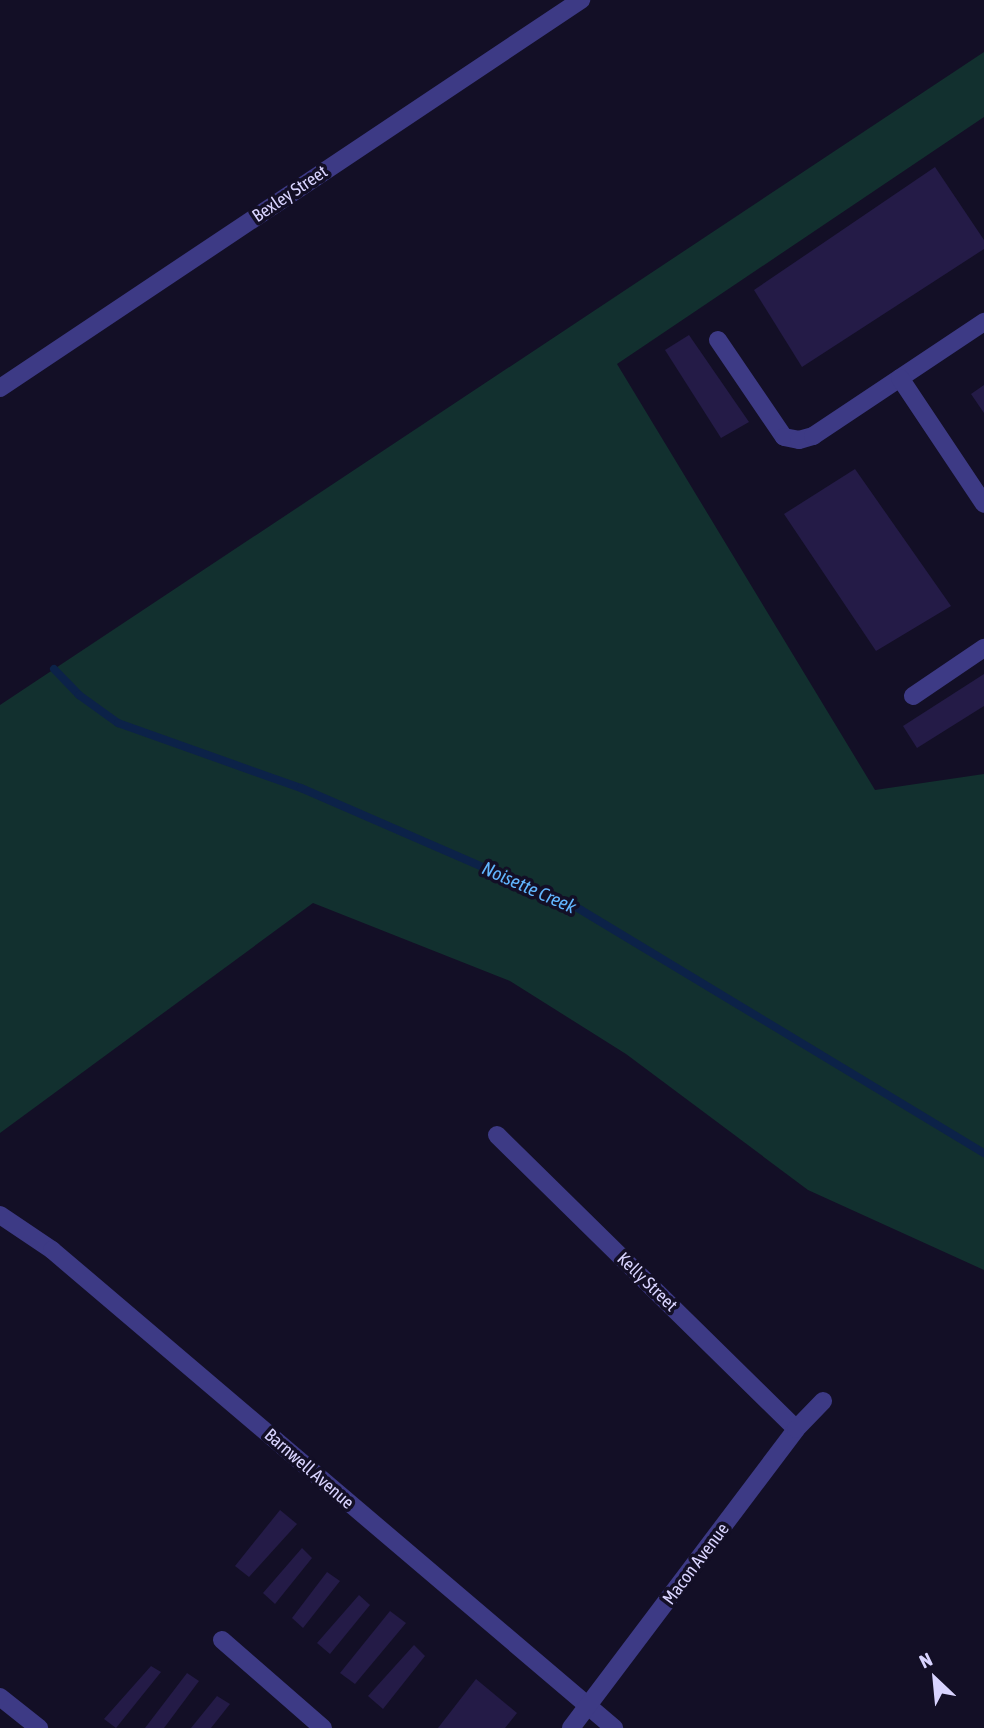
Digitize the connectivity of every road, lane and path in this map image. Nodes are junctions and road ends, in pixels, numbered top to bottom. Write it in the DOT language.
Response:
graph roads {
  1 [pos="580,0"];
  2 [pos="984,322"];
  3 [pos="718,340"];
  4 [pos="900,378"];
  5 [pos="0,388"];
  6 [pos="984,504"];
  7 [pos="984,648"];
  8 [pos="913,696"];
  9 [pos="497,1135"];
  10 [pos="0,1215"];
  11 [pos="823,1401"];
  12 [pos="796,1429"];
  13 [pos="222,1640"];
  14 [pos="0,1697"];
  15 [pos="588,1707"];
  16 [pos="39,1728"];
  17 [pos="323,1728"];
  18 [pos="571,1728"];
  19 [pos="614,1728"];
  1 -- 5 [label="street, Bexley Street"];
  2 -- 4 [label="street"];
  3 -- 4 [label="street"];
  4 -- 6 [label="street"];
  7 -- 8 [label="street"];
  9 -- 12 [label="street, Kelly Street"];
  10 -- 15 [label="street, Barnwell Avenue"];
  11 -- 12 [label="street, Macon Avenue"];
  12 -- 15 [label="street, Macon Avenue"];
  13 -- 17 [label="street"];
  14 -- 16 [label="street"];
  15 -- 18 [label="street, Macon Avenue"];
  15 -- 19 [label="street, Barnwell Avenue"];
}
